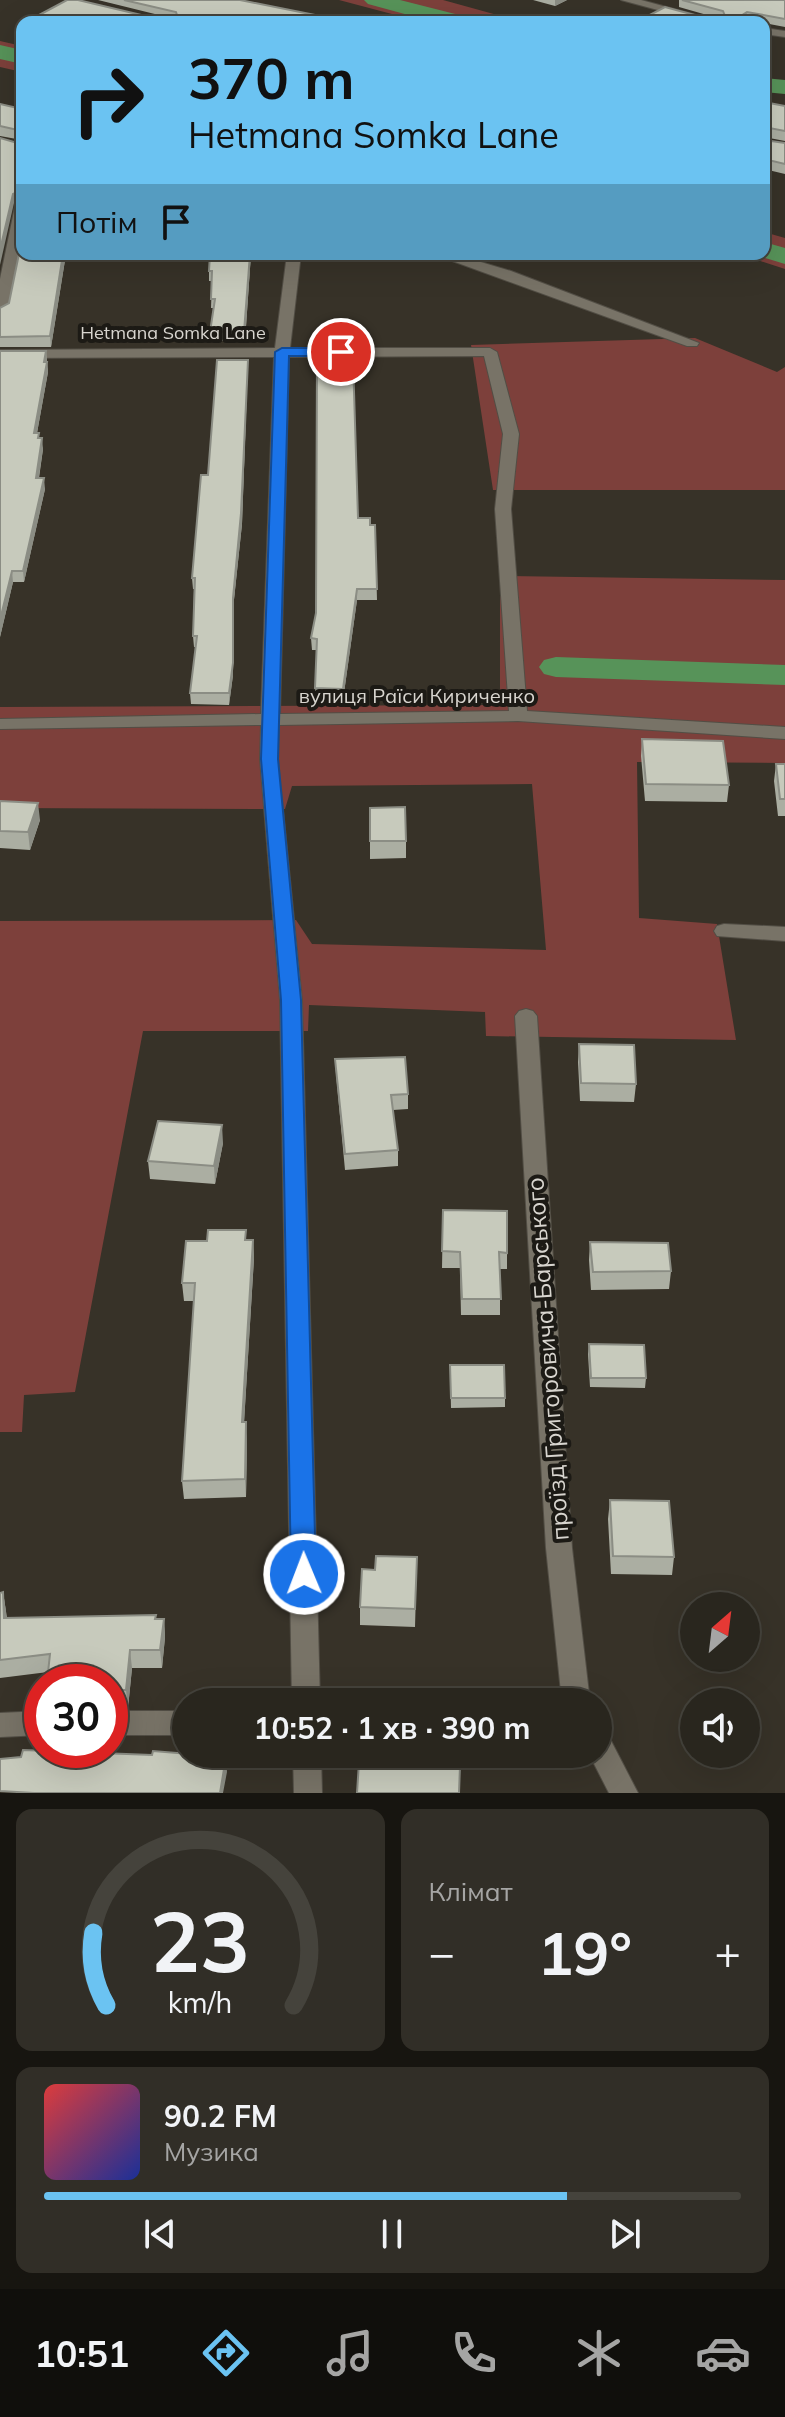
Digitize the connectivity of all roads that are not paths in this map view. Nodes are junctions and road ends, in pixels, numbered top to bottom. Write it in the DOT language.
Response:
graph roads {
  1 [pos="627,0"];
  2 [pos="692,16"];
  3 [pos="16,235"];
  4 [pos="293,260"];
  5 [pos="460,260"];
  6 [pos="0,312"];
  7 [pos="692,343"];
  8 [pos="282,352"];
  9 [pos="0,354"];
  10 [pos="518,716"];
  11 [pos="271,719"];
  12 [pos="0,724"];
  13 [pos="785,733"];
  14 [pos="724,931"];
  15 [pos="785,934"];
  16 [pos="526,1016"];
  17 [pos="306,1688"];
  18 [pos="574,1688"];
  19 [pos="128,1723"];
  20 [pos="172,1723"];
  21 [pos="24,1724"];
  22 [pos="0,1725"];
  23 [pos="307,1768"];
  24 [pos="611,1768"];
  25 [pos="308,1793"];
  26 [pos="624,1793"];
  1 -- 2 [label="street"];
  3 -- 6 [label="street"];
  4 -- 8 [label="street"];
  5 -- 7 [label="street"];
  8 -- 9 [label="street, Hetmana Somka Lane"];
  8 -- 10 [label="street, Hetmana Somka Lane"];
  8 -- 11 [label="street"];
  10 -- 11 [label="street, вулиця Раїси Кириченко"];
  10 -- 13 [label="street, вулиця Раїси Кириченко"];
  11 -- 12 [label="street, вулиця Раїси Кириченко"];
  11 -- 17 [label="street"];
  14 -- 15 [label="street"];
  16 -- 18 [label="street, проїзд Григоровича-Барського"];
  19 -- 20 [label="street"];
  21 -- 22 [label="street"];
  23 -- 25 [label="street"];
  24 -- 26 [label="street"];
}
